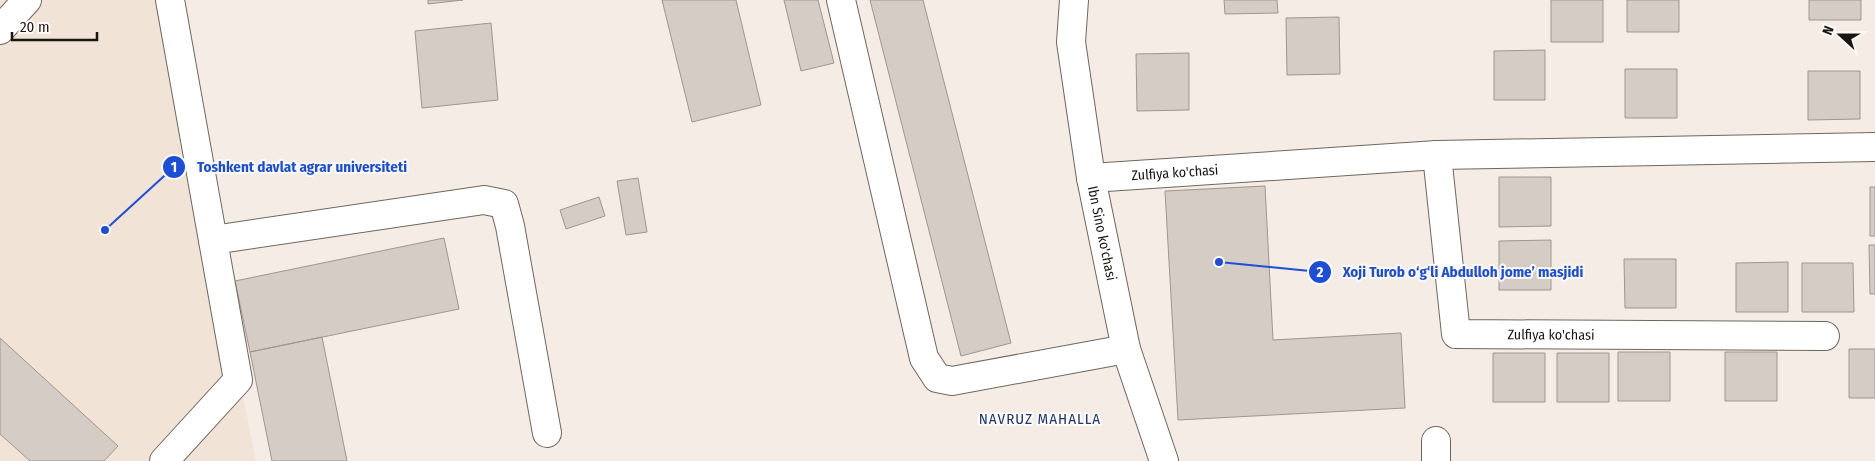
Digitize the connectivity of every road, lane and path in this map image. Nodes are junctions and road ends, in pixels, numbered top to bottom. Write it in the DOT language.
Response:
graph roads {
  1 [pos="27,0"];
  2 [pos="170,0"];
  3 [pos="840,0"];
  4 [pos="1058,0"];
  5 [pos="1074,0"];
  6 [pos="0,30"];
  7 [pos="1071,42"];
  8 [pos="1875,147"];
  9 [pos="1437,155"];
  10 [pos="1091,178"];
  11 [pos="213,240"];
  12 [pos="1824,336"];
  13 [pos="1126,350"];
  14 [pos="547,433"];
  15 [pos="164,461"];
  16 [pos="1164,461"];
  1 -- 6 [label="street"];
  2 -- 11 [label="street"];
  3 -- 13 [label="street"];
  4 -- 7 [label="street"];
  5 -- 7 [label="street, Ibn Sino ko'chasi"];
  7 -- 10 [label="street, Ibn Sino ko'chasi"];
  8 -- 9 [label="street, Zulfiya ko'chasi"];
  9 -- 10 [label="street, Zulfiya ko'chasi"];
  9 -- 12 [label="street, Zulfiya ko'chasi"];
  10 -- 13 [label="street, Ibn Sino ko'chasi"];
  11 -- 14 [label="street"];
  11 -- 15 [label="street"];
  13 -- 16 [label="street, Ibn Sino ko'chasi"];
}
